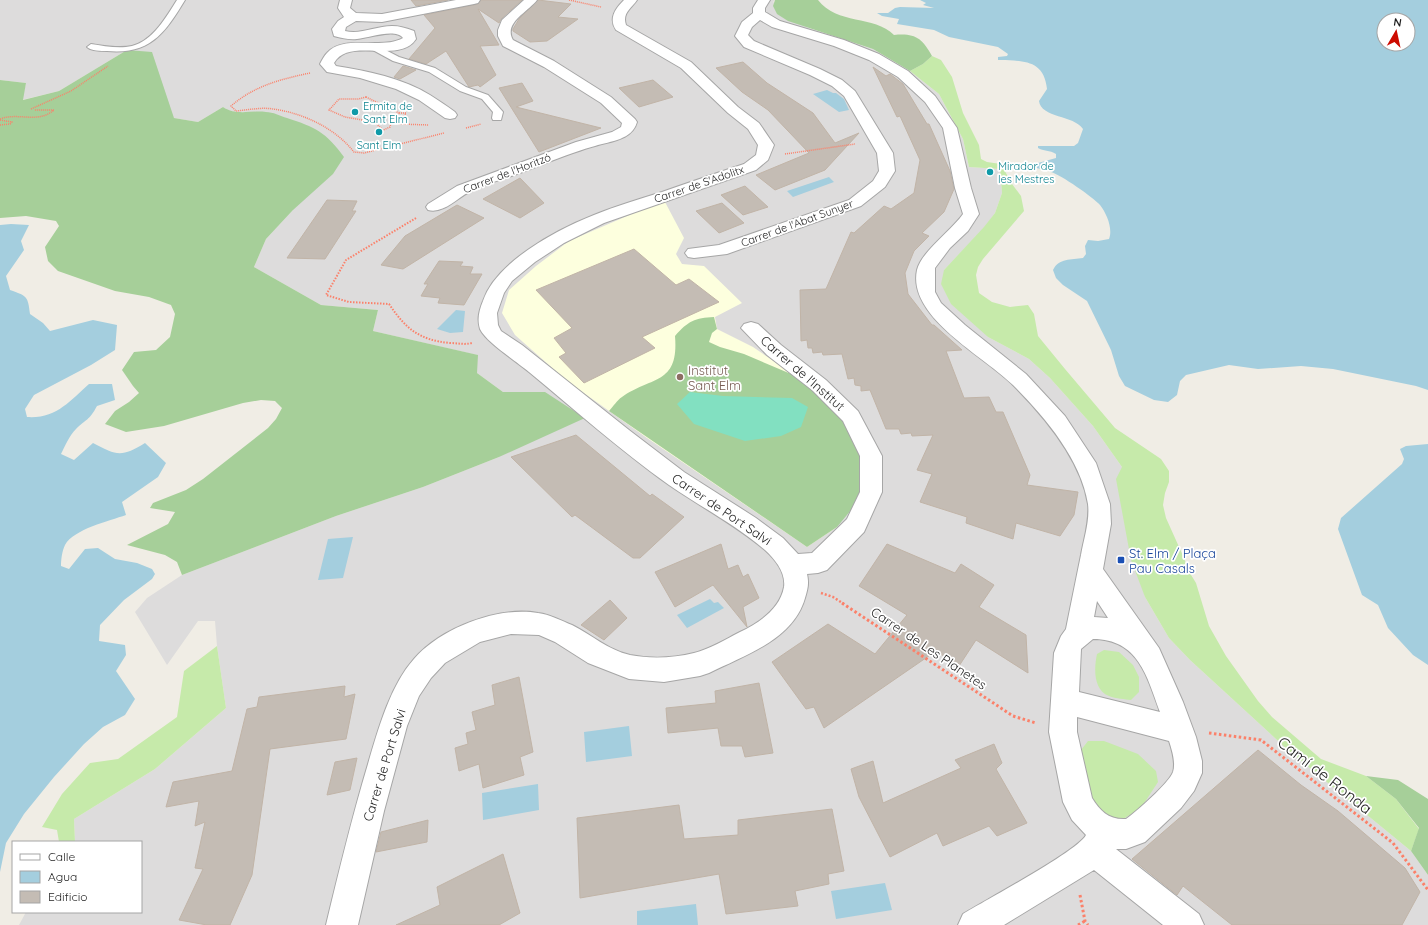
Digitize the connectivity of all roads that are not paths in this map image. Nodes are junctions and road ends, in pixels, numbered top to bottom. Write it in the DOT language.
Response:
graph roads {
  1 [pos="181,0"];
  2 [pos="346,0"];
  3 [pos="474,0"];
  4 [pos="531,0"];
  5 [pos="625,6"];
  6 [pos="761,7"];
  7 [pos="353,17"];
  8 [pos="91,47"];
  9 [pos="374,47"];
  10 [pos="450,114"];
  11 [pos="497,118"];
  12 [pos="434,207"];
  13 [pos="694,253"];
  14 [pos="751,328"];
  15 [pos="515,350"];
  16 [pos="792,565"];
  17 [pos="1090,571"];
  18 [pos="1078,634"];
  19 [pos="1144,648"];
  20 [pos="1064,702"];
  21 [pos="1179,730"];
  22 [pos="1099,840"];
  23 [pos="342,925"];
  24 [pos="974,925"];
  25 [pos="1188,925"];
  1 -- 8 [label="lane"];
  2 -- 7 [label="street"];
  3 -- 7 [label="street"];
  4 -- 12 [label="street, Carrer de l'Horitzó"];
  5 -- 15 [label="street, Carrer de S'Adolitx"];
  6 -- 13 [label="street, Carrer de l'Abat Sunyer"];
  6 -- 17 [label="street"];
  7 -- 9 [label="street"];
  9 -- 10 [label="street"];
  9 -- 11 [label="lane"];
  14 -- 16 [label="street, Carrer de l'Institut"];
  15 -- 16 [label="street, Carrer de Port Salvi"];
  16 -- 23 [label="street, Carrer de Port Salvi"];
  17 -- 18 [label="street"];
  17 -- 19 [label="street"];
  18 -- 19 [label="street"];
  18 -- 20 [label="street"];
  19 -- 21 [label="street"];
  20 -- 21 [label="street"];
  20 -- 22 [label="street"];
  21 -- 22 [label="street"];
  22 -- 24 [label="street"];
  22 -- 25 [label="street"];
}
